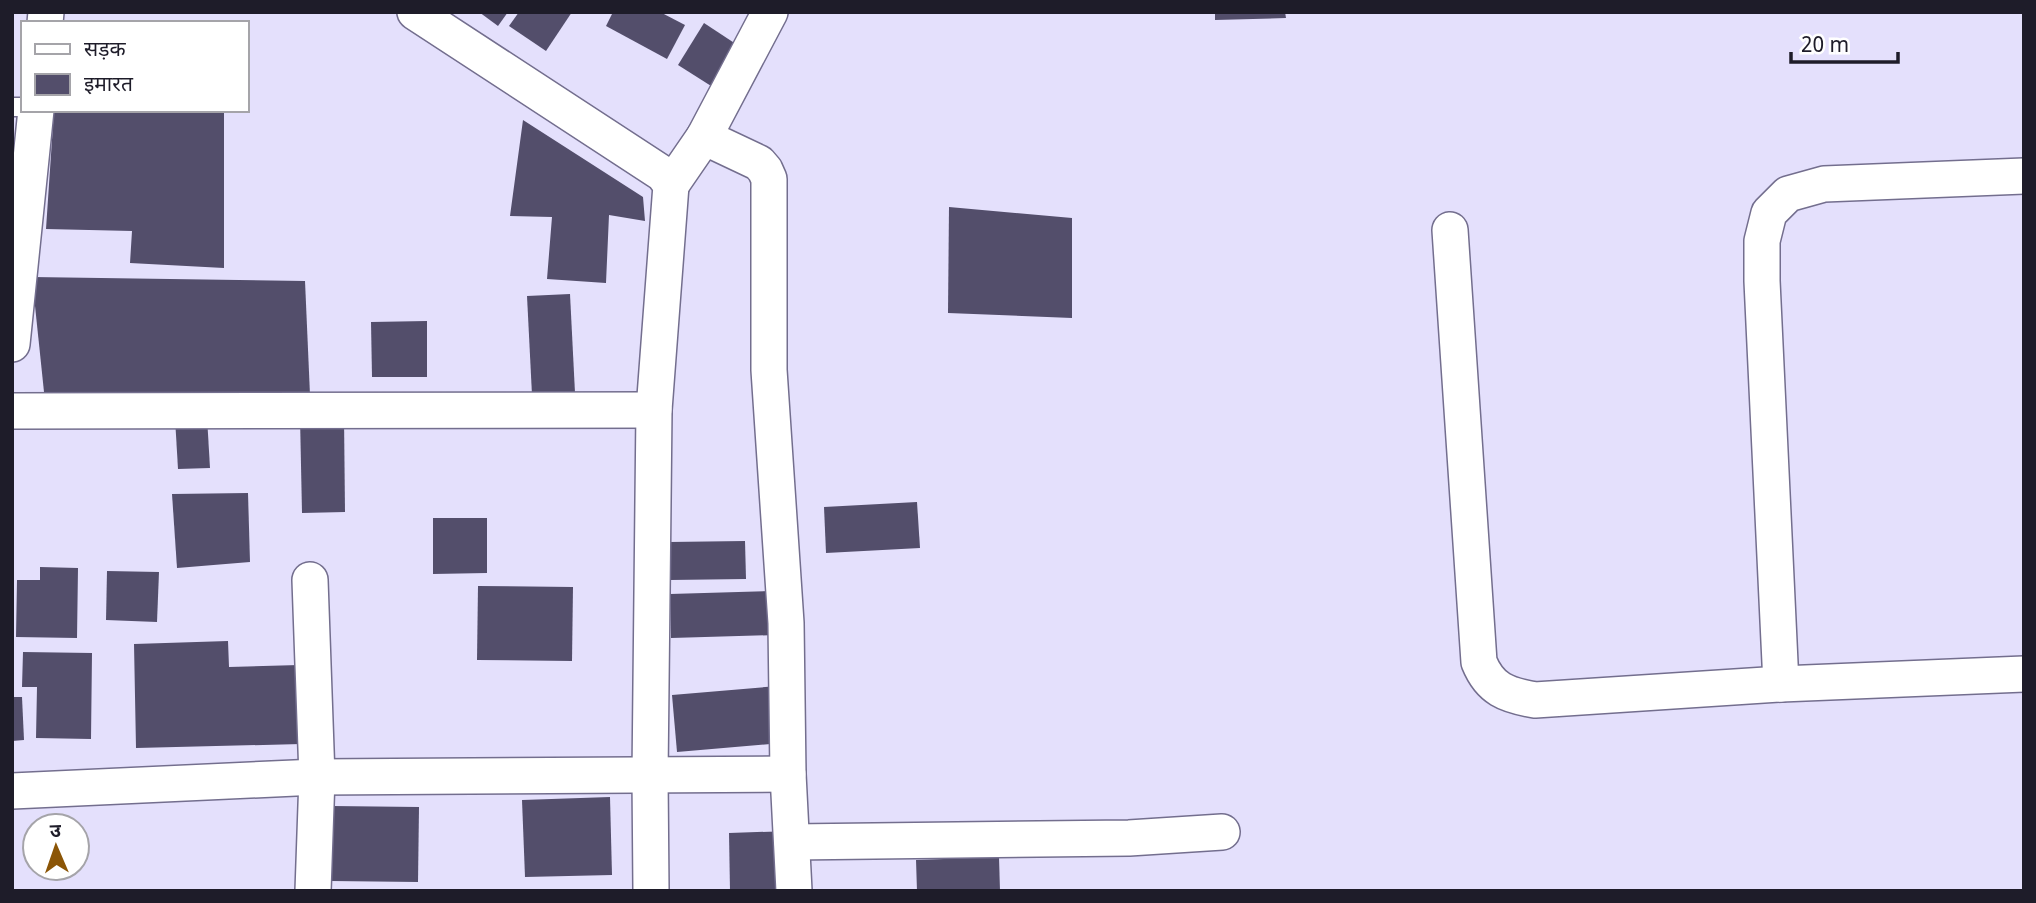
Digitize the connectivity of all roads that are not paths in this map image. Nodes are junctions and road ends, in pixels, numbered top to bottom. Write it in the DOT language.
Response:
graph roads {
  1 [pos="415,12"];
  2 [pos="770,12"];
  3 [pos="36,112"];
  4 [pos="704,137"];
  5 [pos="2024,176"];
  6 [pos="671,185"];
  7 [pos="1450,230"];
  8 [pos="12,344"];
  9 [pos="654,410"];
  10 [pos="12,411"];
  11 [pos="310,580"];
  12 [pos="2024,674"];
  13 [pos="1781,684"];
  14 [pos="789,774"];
  15 [pos="650,776"];
  16 [pos="317,777"];
  17 [pos="12,791"];
  18 [pos="1222,832"];
  19 [pos="792,842"];
  20 [pos="313,891"];
  21 [pos="651,891"];
  22 [pos="794,891"];
  1 -- 6 [label="street"];
  2 -- 4 [label="street"];
  3 -- 8 [label="street"];
  4 -- 6 [label="street"];
  4 -- 14 [label="street"];
  5 -- 13 [label="street"];
  6 -- 9 [label="street"];
  7 -- 13 [label="street"];
  9 -- 10 [label="street"];
  9 -- 15 [label="street"];
  11 -- 16 [label="street"];
  12 -- 13 [label="street"];
  14 -- 15 [label="street"];
  14 -- 19 [label="street"];
  15 -- 16 [label="street"];
  15 -- 21 [label="street"];
  16 -- 17 [label="street"];
  16 -- 20 [label="street"];
  18 -- 19 [label="street"];
  19 -- 22 [label="street"];
}
